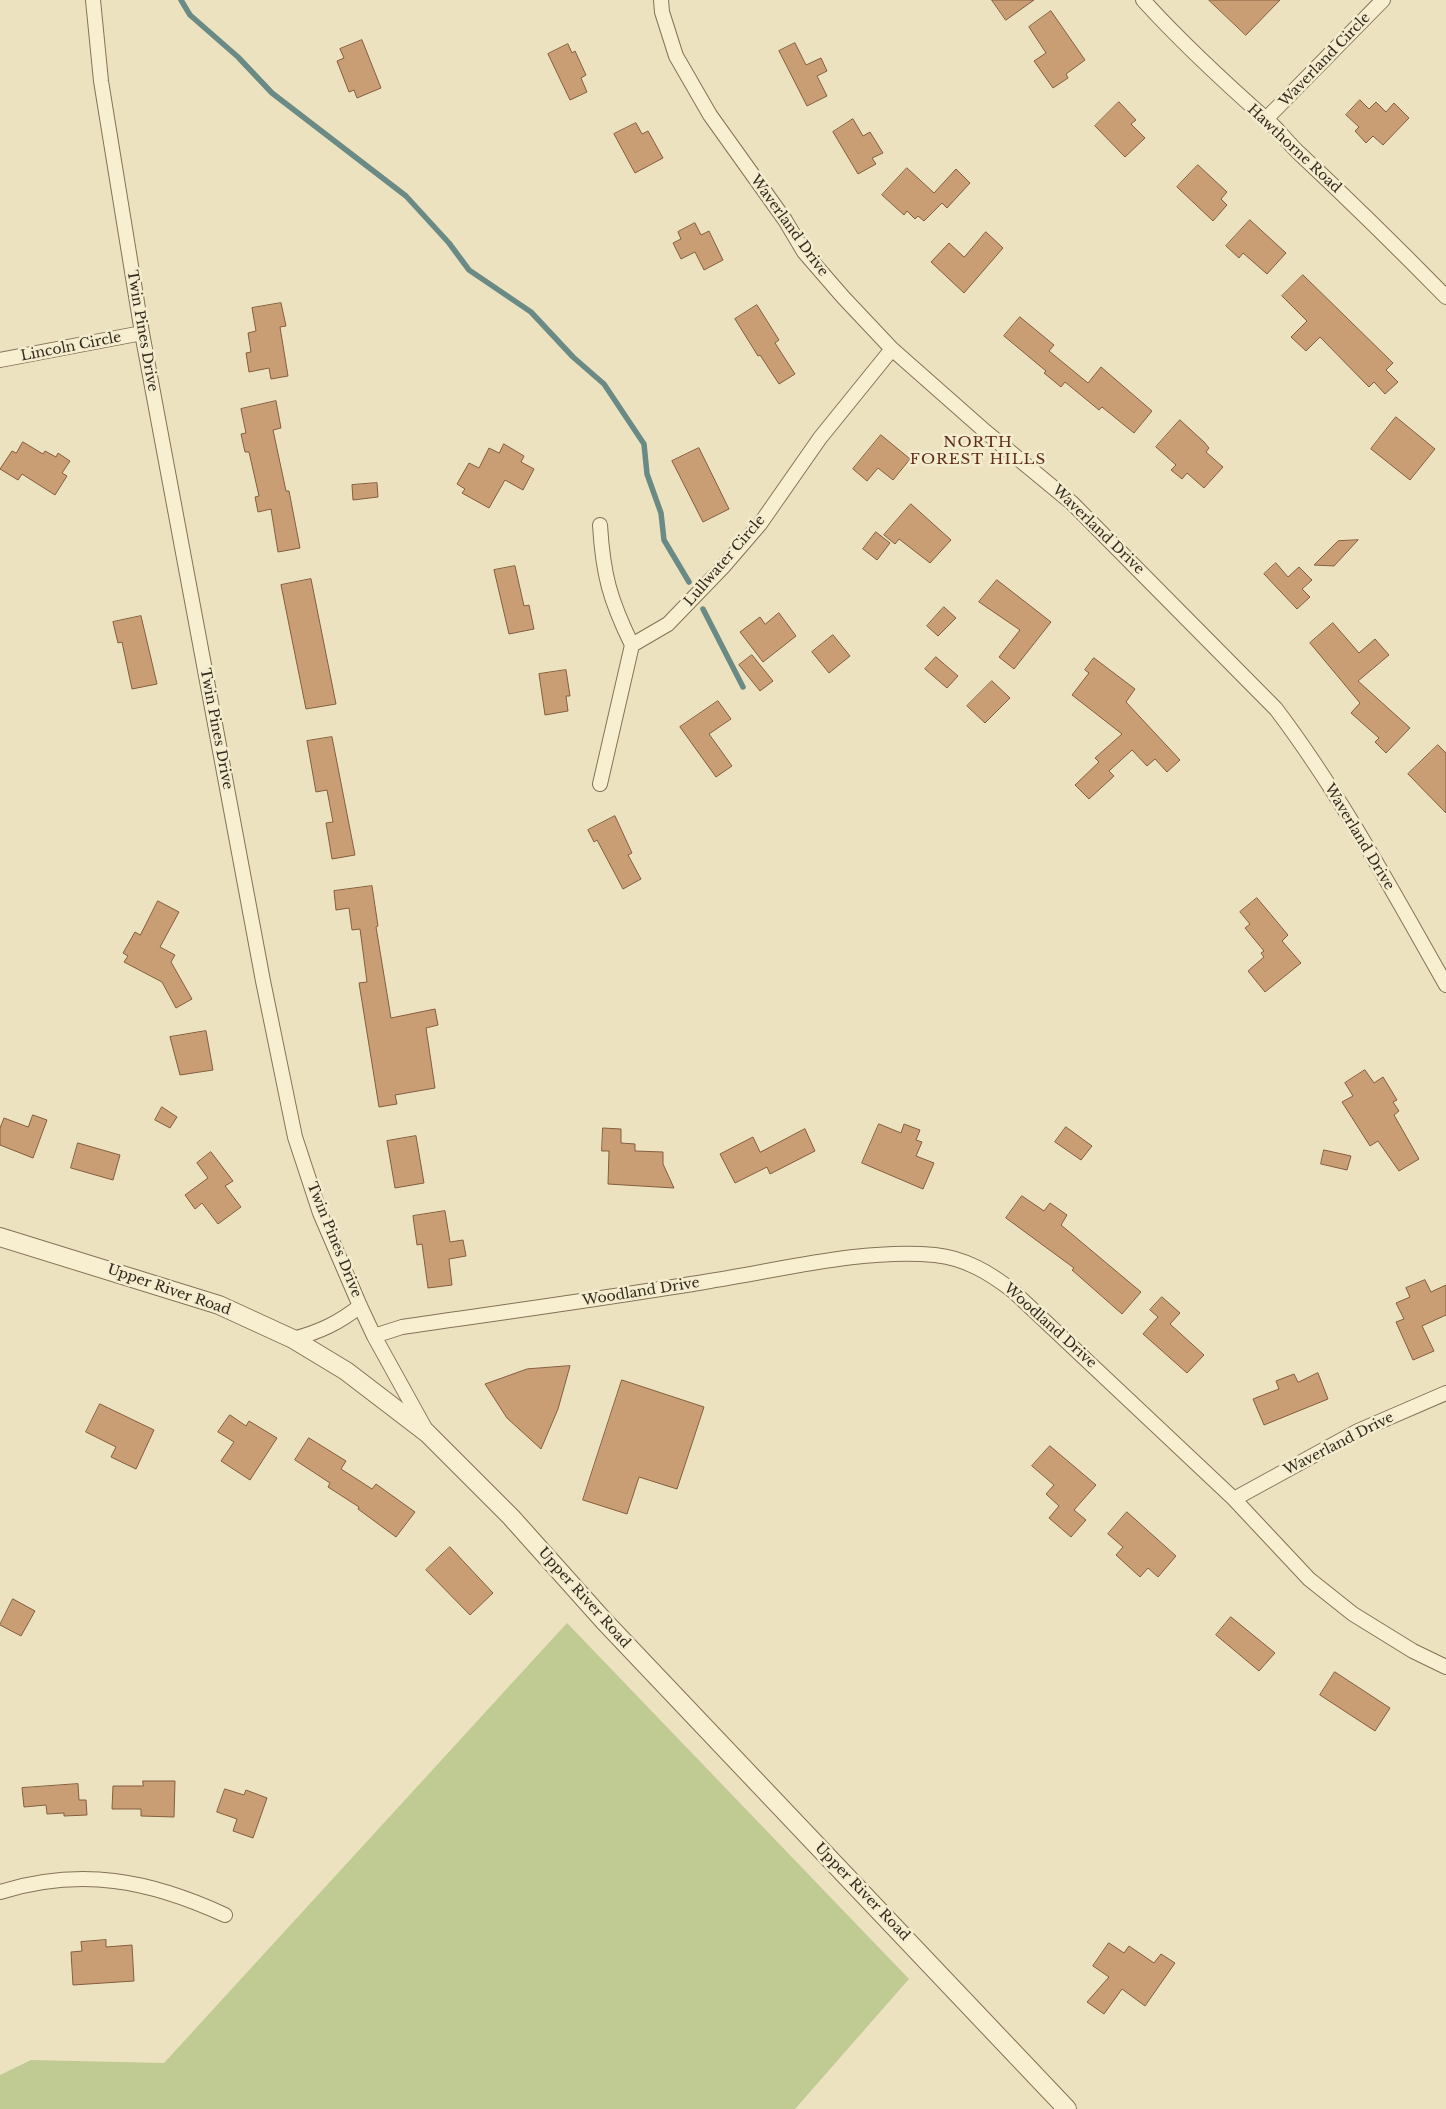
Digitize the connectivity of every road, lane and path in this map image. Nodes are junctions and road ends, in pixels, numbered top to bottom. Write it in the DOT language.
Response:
graph roads {
  1 [pos="93,0"];
  2 [pos="661,0"];
  3 [pos="1144,0"];
  4 [pos="1383,0"];
  5 [pos="1266,119"];
  6 [pos="1446,297"];
  7 [pos="142,333"];
  8 [pos="892,349"];
  9 [pos="0,360"];
  10 [pos="600,526"];
  11 [pos="632,645"];
  12 [pos="600,784"];
  13 [pos="1446,985"];
  14 [pos="0,1237"];
  15 [pos="360,1306"];
  16 [pos="374,1336"];
  17 [pos="293,1339"];
  18 [pos="1446,1393"];
  19 [pos="428,1433"];
  20 [pos="1234,1499"];
  21 [pos="1446,1667"];
  22 [pos="0,1892"];
  23 [pos="225,1915"];
  24 [pos="1067,2109"];
  1 -- 7 [label="street, Twin Pines Drive"];
  2 -- 8 [label="street, Waverland Drive"];
  3 -- 5 [label="street, Hawthorne Road"];
  4 -- 5 [label="street, Waverland Circle"];
  5 -- 6 [label="street, Hawthorne Road"];
  7 -- 9 [label="street, Lincoln Circle"];
  7 -- 15 [label="street, Twin Pines Drive"];
  8 -- 11 [label="street, Lullwater Circle"];
  8 -- 13 [label="street, Waverland Drive"];
  10 -- 11 [label="street"];
  11 -- 12 [label="street"];
  14 -- 17 [label="street, Upper River Road"];
  15 -- 16 [label="street, Twin Pines Drive"];
  15 -- 17 [label="street"];
  16 -- 19 [label="street, Twin Pines Drive"];
  16 -- 20 [label="street, Woodland Drive"];
  17 -- 19 [label="street, Upper River Road"];
  18 -- 20 [label="street, Waverland Drive"];
  19 -- 24 [label="street, Upper River Road"];
  20 -- 21 [label="street, Woodland Drive"];
  22 -- 23 [label="street"];
}
